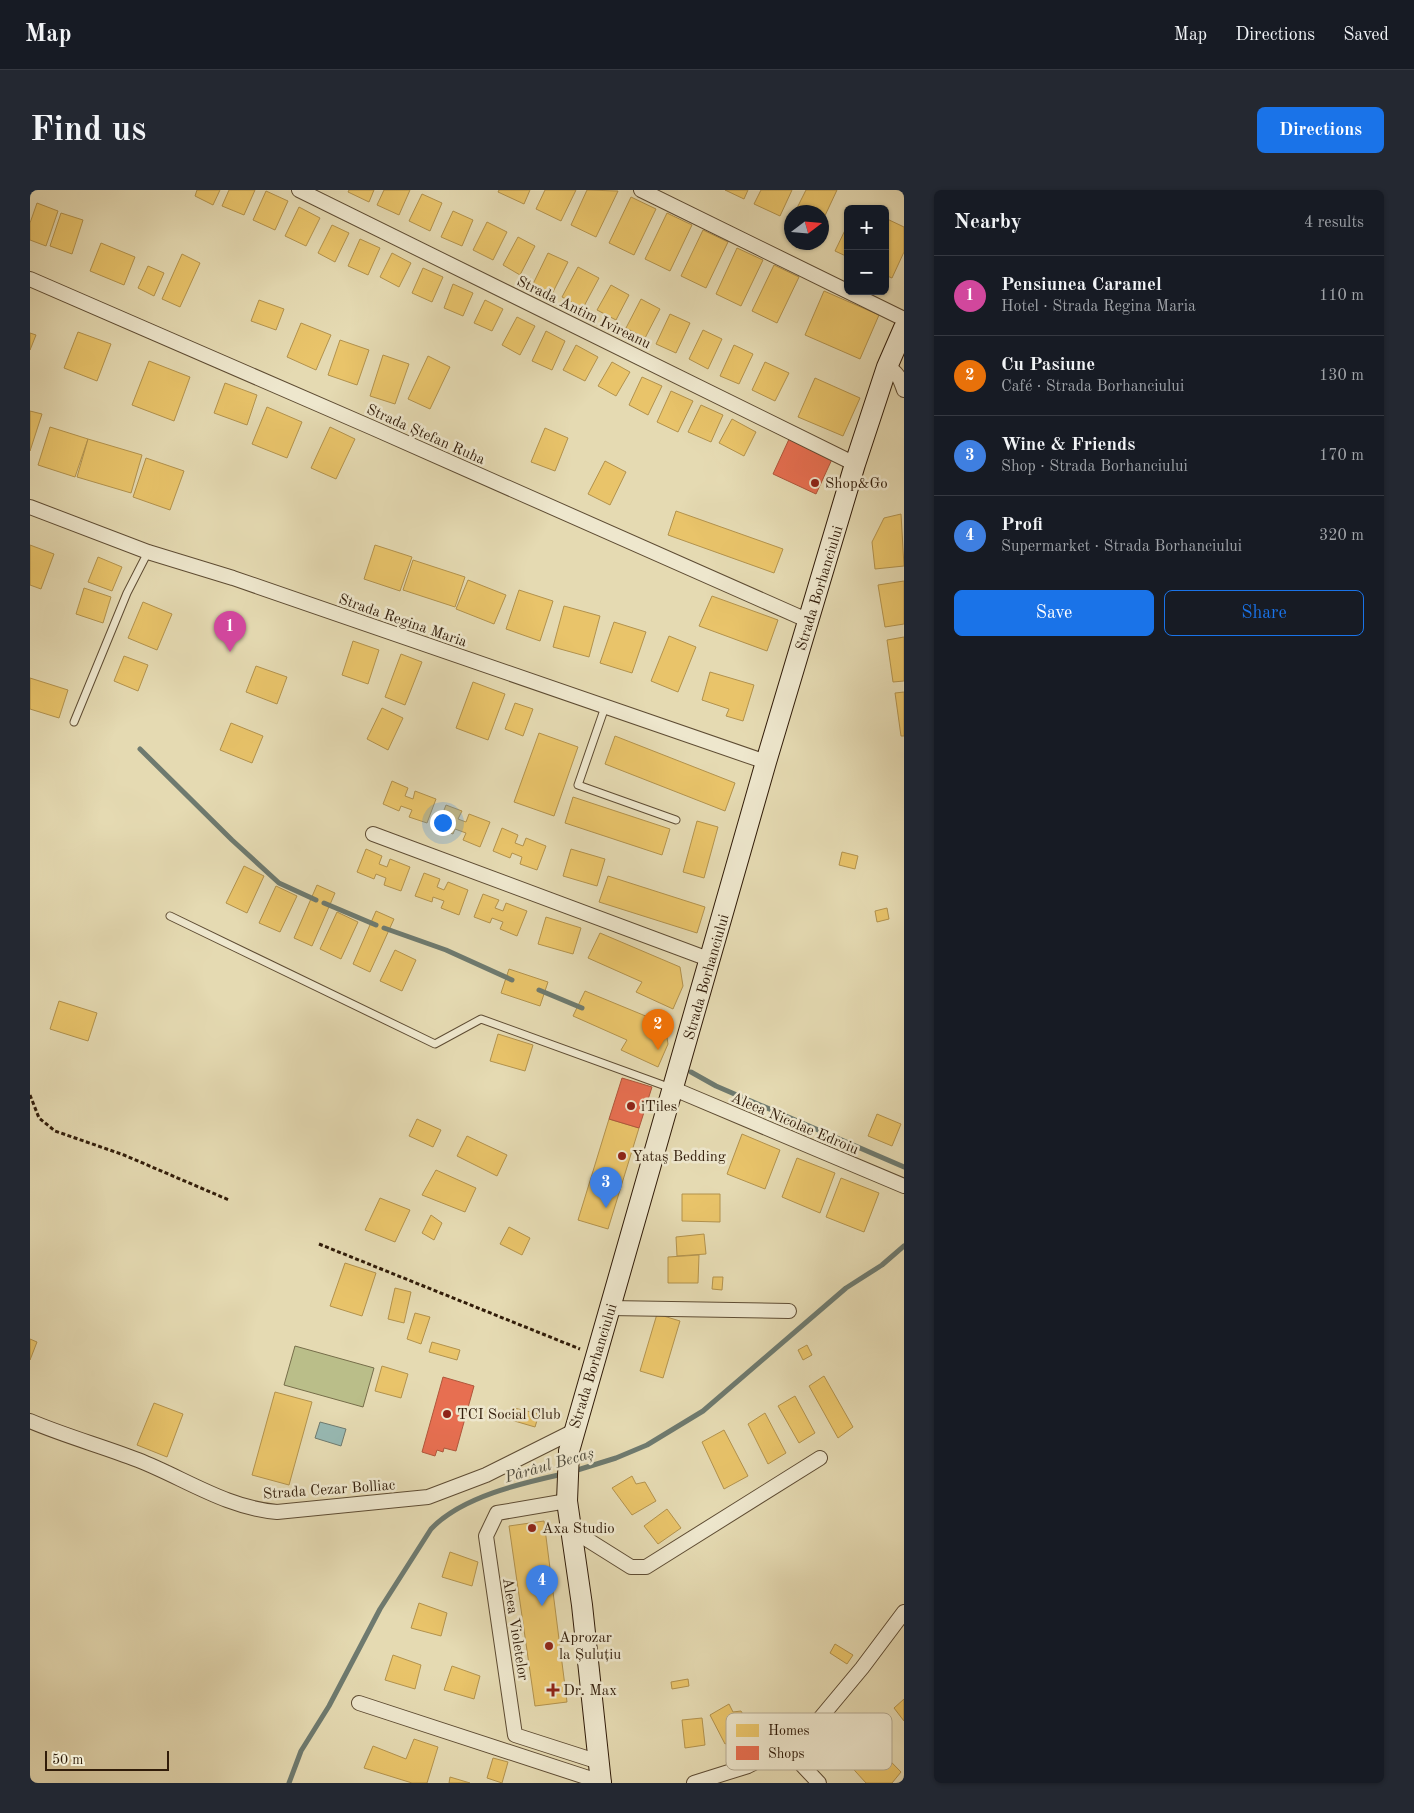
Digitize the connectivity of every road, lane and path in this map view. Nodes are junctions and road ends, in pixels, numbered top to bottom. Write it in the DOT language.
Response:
graph roads {
  1 [pos="299,190"];
  2 [pos="641,190"];
  3 [pos="30,279"];
  4 [pos="904,319"];
  5 [pos="904,328"];
  6 [pos="887,367"];
  7 [pos="904,390"];
  8 [pos="855,464"];
  9 [pos="30,507"];
  10 [pos="148,552"];
  11 [pos="808,621"];
  12 [pos="605,707"];
  13 [pos="74,722"];
  14 [pos="766,762"];
  15 [pos="676,820"];
  16 [pos="373,834"];
  17 [pos="170,916"];
  18 [pos="710,960"];
  19 [pos="674,1089"];
  20 [pos="30,1095"];
  21 [pos="904,1186"];
  22 [pos="229,1200"];
  23 [pos="319,1244"];
  24 [pos="610,1308"];
  25 [pos="789,1311"];
  26 [pos="596,1356"];
  27 [pos="30,1421"];
  28 [pos="574,1431"];
  29 [pos="820,1458"];
  30 [pos="567,1497"];
  31 [pos="572,1530"];
  32 [pos="904,1612"];
  33 [pos="360,1703"];
  34 [pos="824,1713"];
  35 [pos="737,1770"];
  36 [pos="807,1770"];
  37 [pos="601,1778"];
  38 [pos="700,1783"];
  39 [pos="820,1783"];
  1 -- 8 [label="street, Strada Antim Ivireanu"];
  2 -- 4 [label="street"];
  3 -- 11 [label="street, Strada Ștefan Ruha"];
  5 -- 6 [label="main road, Strada Borhanciului"];
  6 -- 7 [label="street"];
  6 -- 8 [label="main road, Strada Borhanciului"];
  8 -- 11 [label="main road, Strada Borhanciului"];
  9 -- 10 [label="street, Strada Regina Maria"];
  10 -- 12 [label="street, Strada Regina Maria"];
  10 -- 13 [label="lane"];
  11 -- 14 [label="main road, Strada Borhanciului"];
  12 -- 14 [label="street, Strada Regina Maria"];
  12 -- 15 [label="lane"];
  14 -- 18 [label="main road, Strada Borhanciului"];
  16 -- 18 [label="street"];
  17 -- 19 [label="lane"];
  18 -- 19 [label="main road, Strada Borhanciului"];
  19 -- 21 [label="street, Aleea Nicolae Edroiu"];
  19 -- 24 [label="main road, Strada Borhanciului"];
  20 -- 22 [label="path"];
  23 -- 26 [label="path"];
  24 -- 25 [label="street"];
  24 -- 26 [label="main road, Strada Borhanciului"];
  26 -- 28 [label="main road, Strada Borhanciului"];
  27 -- 28 [label="street, Strada Cezar Bolliac"];
  28 -- 30 [label="main road, Strada Borhanciului"];
  29 -- 31 [label="street"];
  30 -- 31 [label="main road, Strada Borhanciului"];
  30 -- 37 [label="street, Aleea Violetelor"];
  31 -- 37 [label="main road, Strada Borhanciului"];
  32 -- 34 [label="street"];
  33 -- 37 [label="street"];
  35 -- 38 [label="street"];
  36 -- 39 [label="street"];
}
